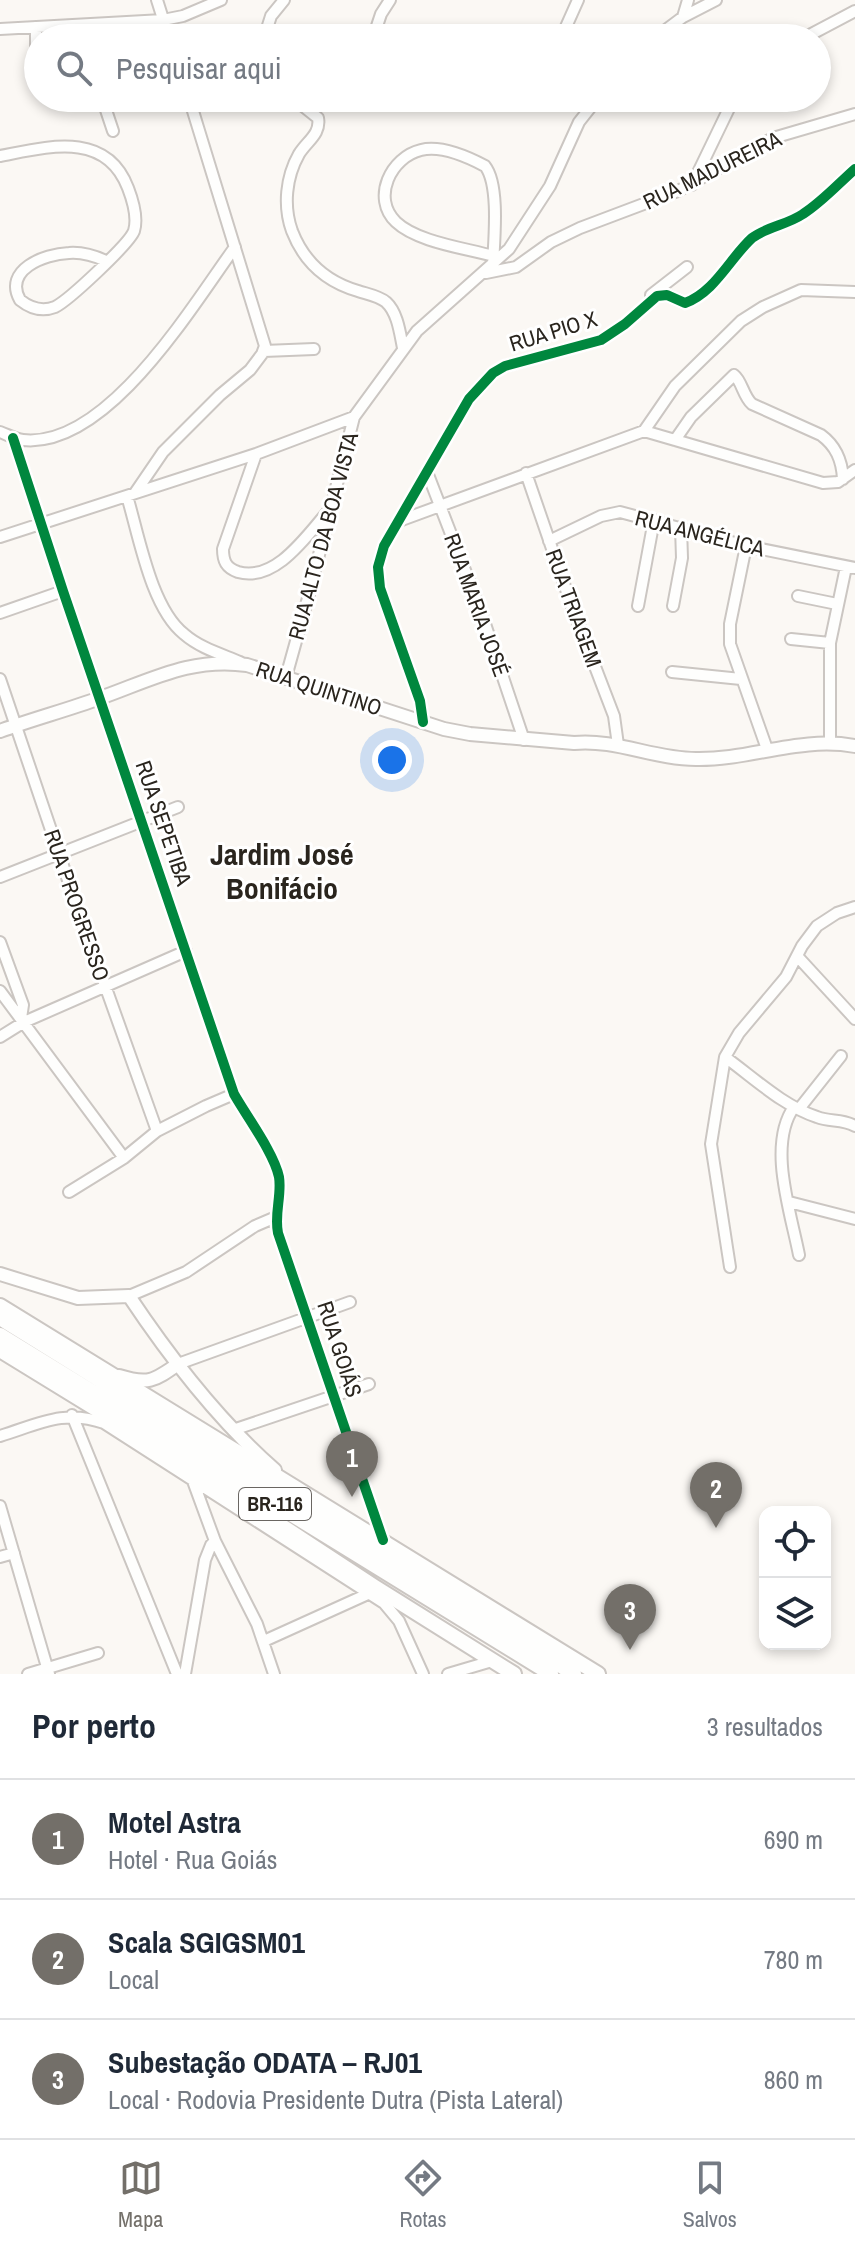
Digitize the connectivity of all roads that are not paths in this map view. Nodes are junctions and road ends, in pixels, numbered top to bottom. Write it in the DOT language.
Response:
graph roads {
  1 [pos="157,0"];
  2 [pos="221,0"];
  3 [pos="284,0"];
  4 [pos="390,0"];
  5 [pos="578,0"];
  6 [pos="688,0"];
  7 [pos="716,0"];
  8 [pos="855,11"];
  9 [pos="683,17"];
  10 [pos="163,20"];
  11 [pos="106,24"];
  12 [pos="164,24"];
  13 [pos="268,24"];
  14 [pos="378,24"];
  15 [pos="567,24"];
  16 [pos="674,24"];
  17 [pos="830,24"];
  18 [pos="24,28"];
  19 [pos="0,29"];
  20 [pos="107,112"];
  21 [pos="193,112"];
  22 [pos="310,112"];
  23 [pos="587,112"];
  24 [pos="727,112"];
  25 [pos="855,114"];
  26 [pos="113,131"];
  27 [pos="0,156"];
  28 [pos="855,169"];
  29 [pos="692,185"];
  30 [pos="235,247"];
  31 [pos="106,261"];
  32 [pos="491,265"];
  33 [pos="687,267"];
  34 [pos="855,292"];
  35 [pos="645,307"];
  36 [pos="403,348"];
  37 [pos="314,349"];
  38 [pos="264,351"];
  39 [pos="354,417"];
  40 [pos="644,431"];
  41 [pos="0,432"];
  42 [pos="13,438"];
  43 [pos="675,440"];
  44 [pos="256,454"];
  45 [pos="855,470"];
  46 [pos="427,472"];
  47 [pos="526,473"];
  48 [pos="843,479"];
  49 [pos="131,495"];
  50 [pos="440,505"];
  51 [pos="332,506"];
  52 [pos="654,520"];
  53 [pos="399,521"];
  54 [pos="41,524"];
  55 [pos="681,527"];
  56 [pos="0,537"];
  57 [pos="549,541"];
  58 [pos="746,546"];
  59 [pos="851,568"];
  60 [pos="63,591"];
  61 [pos="798,596"];
  62 [pos="837,604"];
  63 [pos="638,606"];
  64 [pos="673,606"];
  65 [pos="0,613"];
  66 [pos="791,639"];
  67 [pos="830,643"];
  68 [pos="247,665"];
  69 [pos="672,672"];
  70 [pos="286,677"];
  71 [pos="0,679"];
  72 [pos="741,679"];
  73 [pos="99,699"];
  74 [pos="423,722"];
  75 [pos="15,725"];
  76 [pos="0,731"];
  77 [pos="524,740"];
  78 [pos="830,742"];
  79 [pos="618,745"];
  80 [pos="855,746"];
  81 [pos="767,749"];
  82 [pos="178,807"];
  83 [pos="142,821"];
  84 [pos="59,854"];
  85 [pos="0,877"];
  86 [pos="855,907"];
  87 [pos="0,942"];
  88 [pos="186,951"];
  89 [pos="797,956"];
  90 [pos="105,986"];
  91 [pos="0,991"];
  92 [pos="855,1019"];
  93 [pos="23,1020"];
  94 [pos="0,1037"];
  95 [pos="841,1056"];
  96 [pos="725,1057"];
  97 [pos="234,1094"];
  98 [pos="797,1108"];
  99 [pos="855,1126"];
  100 [pos="157,1131"];
  101 [pos="124,1158"];
  102 [pos="69,1192"];
  103 [pos="789,1202"];
  104 [pos="276,1217"];
  105 [pos="855,1219"];
  106 [pos="799,1255"];
  107 [pos="730,1267"];
  108 [pos="0,1274"];
  109 [pos="129,1296"];
  110 [pos="350,1302"];
  111 [pos="0,1306"];
  112 [pos="308,1317"];
  113 [pos="0,1318"];
  114 [pos="0,1335"];
  115 [pos="158,1340"];
  116 [pos="0,1350"];
  117 [pos="178,1364"];
  118 [pos="100,1368"];
  119 [pos="154,1380"];
  120 [pos="369,1384"];
  121 [pos="334,1396"];
  122 [pos="72,1415"];
  123 [pos="233,1430"];
  124 [pos="0,1436"];
  125 [pos="210,1448"];
  126 [pos="193,1481"];
  127 [pos="287,1481"];
  128 [pos="0,1506"];
  129 [pos="355,1525"];
  130 [pos="383,1540"];
  131 [pos="215,1541"];
  132 [pos="14,1553"];
  133 [pos="0,1557"];
  134 [pos="372,1590"];
  135 [pos="264,1641"];
  136 [pos="98,1653"];
  137 [pos="492,1661"];
  138 [pos="48,1671"];
  139 [pos="28,1674"];
  140 [pos="177,1674"];
  141 [pos="185,1674"];
  142 [pos="274,1674"];
  143 [pos="423,1674"];
  144 [pos="448,1674"];
  145 [pos="514,1674"];
  146 [pos="551,1674"];
  147 [pos="574,1674"];
  148 [pos="598,1674"];
  1 -- 10 [label="street"];
  2 -- 10 [label="street"];
  3 -- 13 [label="street"];
  4 -- 14 [label="street"];
  5 -- 15 [label="street"];
  6 -- 9 [label="street"];
  7 -- 9 [label="street"];
  8 -- 17 [label="street"];
  9 -- 16 [label="street"];
  10 -- 11 [label="street"];
  10 -- 12 [label="street"];
  18 -- 19 [label="street"];
  20 -- 26 [label="street"];
  21 -- 30 [label="street"];
  22 -- 36 [label="street"];
  23 -- 32 [label="street, RUA ALTO DA BOA VISTA"];
  24 -- 29 [label="street"];
  25 -- 29 [label="street, RUA MADUREIRA"];
  27 -- 31 [label="street"];
  28 -- 35 [label="street"];
  29 -- 32 [label="street, RUA MADUREIRA"];
  30 -- 38 [label="street"];
  30 -- 42 [label="street"];
  31 -- 31 [label="street"];
  32 -- 32 [label="street"];
  32 -- 36 [label="street, RUA ALTO DA BOA VISTA"];
  33 -- 35 [label="street, RUA PIO X"];
  34 -- 40 [label="street"];
  35 -- 46 [label="street, RUA PIO X"];
  36 -- 39 [label="street, RUA ALTO DA BOA VISTA"];
  37 -- 38 [label="street"];
  38 -- 49 [label="street"];
  39 -- 44 [label="street"];
  39 -- 51 [label="street, RUA ALTO DA BOA VISTA"];
  40 -- 43 [label="street"];
  40 -- 47 [label="street"];
  41 -- 42 [label="street"];
  42 -- 54 [label="street, RUA SEPETIBA"];
  43 -- 48 [label="street"];
  43 -- 48 [label="street"];
  44 -- 49 [label="street"];
  44 -- 51 [label="street"];
  45 -- 48 [label="street"];
  46 -- 50 [label="street, RUA MARIA JOSÉ"];
  46 -- 53 [label="street, RUA PIO X"];
  47 -- 50 [label="street"];
  47 -- 57 [label="street, RUA TRIAGEM"];
  49 -- 54 [label="street"];
  49 -- 68 [label="street, RUA QUINTINO"];
  50 -- 53 [label="street"];
  50 -- 77 [label="street, RUA MARIA JOSÉ"];
  51 -- 70 [label="street, RUA ALTO DA BOA VISTA"];
  52 -- 55 [label="street, RUA ANGÉLICA"];
  52 -- 57 [label="street, RUA ANGÉLICA"];
  52 -- 63 [label="street"];
  53 -- 74 [label="street, RUA PIO X"];
  54 -- 56 [label="street"];
  54 -- 60 [label="street, RUA SEPETIBA"];
  55 -- 58 [label="street, RUA ANGÉLICA"];
  55 -- 64 [label="street"];
  57 -- 79 [label="street, RUA TRIAGEM"];
  58 -- 59 [label="street, RUA ANGÉLICA"];
  58 -- 72 [label="street"];
  59 -- 62 [label="street"];
  60 -- 65 [label="street"];
  60 -- 73 [label="street, RUA SEPETIBA"];
  61 -- 62 [label="street"];
  62 -- 67 [label="street"];
  66 -- 67 [label="street"];
  67 -- 78 [label="street"];
  68 -- 70 [label="main road, RUA QUINTINO"];
  68 -- 73 [label="main road"];
  69 -- 72 [label="street"];
  70 -- 74 [label="main road, RUA QUINTINO"];
  71 -- 75 [label="street, RUA PROGRESSO"];
  72 -- 81 [label="street"];
  73 -- 75 [label="main road"];
  73 -- 83 [label="street, RUA SEPETIBA"];
  74 -- 77 [label="main road, RUA QUINTINO"];
  75 -- 76 [label="main road"];
  75 -- 84 [label="street, RUA PROGRESSO"];
  77 -- 79 [label="main road, RUA QUINTINO"];
  78 -- 80 [label="main road, RUA QUINTINO"];
  78 -- 81 [label="main road, RUA QUINTINO"];
  79 -- 81 [label="main road, RUA QUINTINO"];
  82 -- 83 [label="street"];
  83 -- 84 [label="street"];
  83 -- 88 [label="street, RUA SEPETIBA"];
  84 -- 85 [label="street"];
  84 -- 90 [label="street, RUA PROGRESSO"];
  86 -- 89 [label="street"];
  87 -- 93 [label="street"];
  88 -- 90 [label="street"];
  88 -- 97 [label="street, RUA SEPETIBA"];
  89 -- 92 [label="street"];
  89 -- 96 [label="street"];
  90 -- 93 [label="street"];
  90 -- 100 [label="street, RUA PROGRESSO"];
  91 -- 93 [label="street"];
  93 -- 94 [label="street"];
  93 -- 101 [label="street"];
  95 -- 98 [label="street"];
  96 -- 98 [label="street"];
  96 -- 107 [label="street"];
  97 -- 100 [label="street"];
  97 -- 104 [label="street, RUA SEPETIBA"];
  98 -- 99 [label="street"];
  98 -- 103 [label="street"];
  100 -- 101 [label="street"];
  101 -- 102 [label="street"];
  103 -- 105 [label="street"];
  103 -- 106 [label="street"];
  104 -- 109 [label="street"];
  104 -- 112 [label="street, RUA GOIÁS"];
  108 -- 109 [label="main road"];
  109 -- 115 [label="main road"];
  110 -- 112 [label="street"];
  111 -- 118 [label="highway, BR-116"];
  112 -- 117 [label="street"];
  112 -- 121 [label="street, RUA GOIÁS"];
  113 -- 125 [label="highway, BR-116"];
  114 -- 146 [label="highway, BR-116"];
  115 -- 117 [label="main road"];
  115 -- 119 [label="main road"];
  116 -- 134 [label="highway, BR-116"];
  117 -- 119 [label="main road"];
  117 -- 123 [label="main road"];
  118 -- 119 [label="main road"];
  118 -- 127 [label="highway, BR-116"];
  120 -- 121 [label="street"];
  121 -- 123 [label="street"];
  121 -- 130 [label="street, RUA GOIÁS"];
  122 -- 124 [label="street"];
  122 -- 126 [label="street"];
  122 -- 140 [label="street"];
  123 -- 127 [label="main road"];
  125 -- 129 [label="highway"];
  125 -- 147 [label="highway, BR-116"];
  126 -- 131 [label="street"];
  126 -- 134 [label="street"];
  127 -- 129 [label="highway, BR-116"];
  128 -- 132 [label="street"];
  129 -- 130 [label="highway, BR-116"];
  130 -- 148 [label="highway, BR-116"];
  131 -- 135 [label="street"];
  131 -- 141 [label="street"];
  132 -- 133 [label="street"];
  132 -- 138 [label="street"];
  134 -- 135 [label="street"];
  134 -- 137 [label="highway, BR-116"];
  134 -- 143 [label="street"];
  135 -- 142 [label="street"];
  136 -- 138 [label="street"];
  137 -- 144 [label="street"];
  137 -- 145 [label="highway, BR-116"];
  138 -- 139 [label="street"];
}
